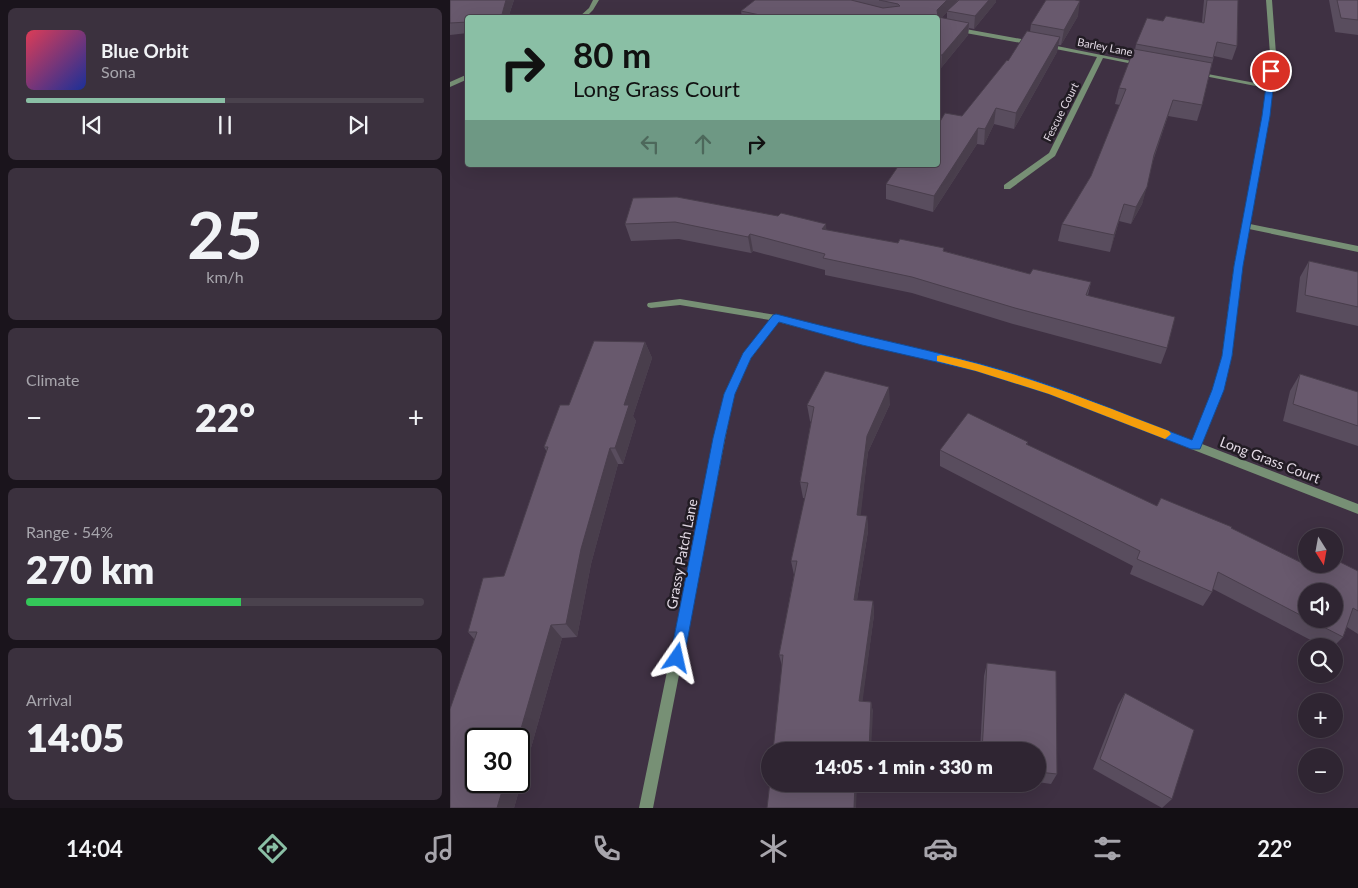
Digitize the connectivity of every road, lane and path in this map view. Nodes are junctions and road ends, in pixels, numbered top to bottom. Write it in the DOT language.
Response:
graph roads {
  1 [pos="596,0"];
  2 [pos="1269,0"];
  3 [pos="584,15"];
  4 [pos="946,18"];
  5 [pos="940,24"];
  6 [pos="940,26"];
  7 [pos="1101,56"];
  8 [pos="1154,66"];
  9 [pos="1192,73"];
  10 [pos="465,78"];
  11 [pos="450,85"];
  12 [pos="1269,87"];
  13 [pos="1007,187"];
  14 [pos="1247,226"];
  15 [pos="1358,249"];
  16 [pos="651,305"];
  17 [pos="776,318"];
  18 [pos="1196,446"];
  19 [pos="1358,509"];
  20 [pos="646,808"];
  1 -- 3 [label="street"];
  2 -- 12 [label="street"];
  4 -- 5 [label="street"];
  6 -- 7 [label="street, Barley Lane"];
  7 -- 8 [label="street, Barley Lane"];
  7 -- 13 [label="street, Fescue Court"];
  9 -- 12 [label="street"];
  10 -- 11 [label="street"];
  12 -- 14 [label="street"];
  14 -- 15 [label="street"];
  14 -- 18 [label="street"];
  16 -- 17 [label="street, Long Grass Court"];
  17 -- 18 [label="street, Long Grass Court"];
  17 -- 20 [label="street, Grassy Patch Lane"];
  18 -- 19 [label="street, Long Grass Court"];
}
